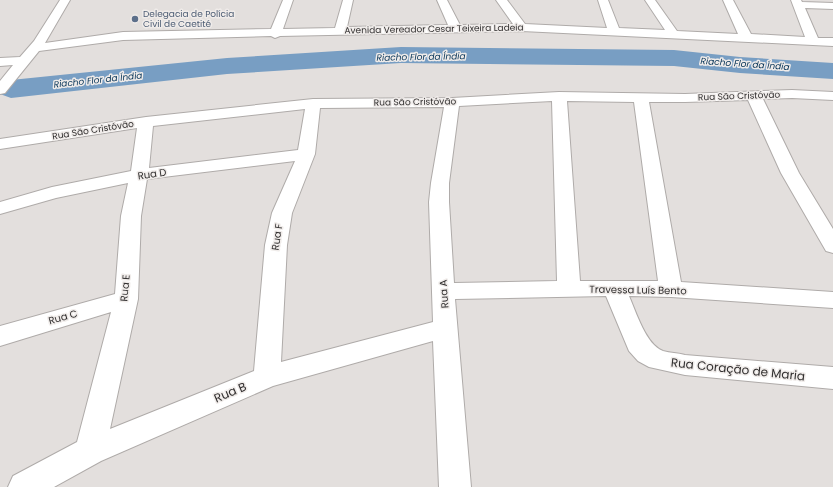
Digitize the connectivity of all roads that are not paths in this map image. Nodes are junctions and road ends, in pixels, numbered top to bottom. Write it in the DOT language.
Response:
graph roads {
  1 [pos="65,0"];
  2 [pos="288,0"];
  3 [pos="348,0"];
  4 [pos="442,0"];
  5 [pos="501,0"];
  6 [pos="603,0"];
  7 [pos="650,0"];
  8 [pos="728,0"];
  9 [pos="798,2"];
  10 [pos="833,6"];
  11 [pos="522,27"];
  12 [pos="456,29"];
  13 [pos="340,31"];
  14 [pos="615,32"];
  15 [pos="275,34"];
  16 [pos="674,35"];
  17 [pos="747,39"];
  18 [pos="813,41"];
  19 [pos="833,42"];
  20 [pos="35,48"];
  21 [pos="0,62"];
  22 [pos="24,62"];
  23 [pos="0,90"];
  24 [pos="559,96"];
  25 [pos="754,96"];
  26 [pos="833,96"];
  27 [pos="641,98"];
  28 [pos="452,102"];
  29 [pos="314,104"];
  30 [pos="146,122"];
  31 [pos="0,144"];
  32 [pos="306,154"];
  33 [pos="139,175"];
  34 [pos="0,208"];
  35 [pos="833,246"];
  36 [pos="614,288"];
  37 [pos="569,289"];
  38 [pos="671,289"];
  39 [pos="443,291"];
  40 [pos="126,299"];
  41 [pos="833,300"];
  42 [pos="446,328"];
  43 [pos="0,336"];
  44 [pos="267,376"];
  45 [pos="833,378"];
  46 [pos="90,451"];
  47 [pos="24,487"];
  48 [pos="455,487"];
  1 -- 20 [label="street"];
  2 -- 15 [label="street"];
  3 -- 13 [label="street"];
  4 -- 12 [label="street"];
  5 -- 11 [label="street"];
  6 -- 14 [label="street"];
  7 -- 16 [label="street"];
  8 -- 17 [label="street"];
  9 -- 10 [label="street"];
  9 -- 18 [label="street"];
  11 -- 12 [label="street, Avenida Vereador Cesar Teixeira Ladeia"];
  11 -- 14 [label="street, Avenida Vereador Cesar Teixeira Ladeia"];
  12 -- 13 [label="street, Avenida Vereador Cesar Teixeira Ladeia"];
  13 -- 15 [label="street, Avenida Vereador Cesar Teixeira Ladeia"];
  14 -- 16 [label="street, Avenida Vereador Cesar Teixeira Ladeia"];
  15 -- 20 [label="street, Avenida Vereador Cesar Teixeira Ladeia"];
  16 -- 17 [label="street, Avenida Vereador Cesar Teixeira Ladeia"];
  17 -- 18 [label="street, Avenida Vereador Cesar Teixeira Ladeia"];
  18 -- 19 [label="street, Avenida Vereador Cesar Teixeira Ladeia"];
  20 -- 22 [label="street"];
  21 -- 22 [label="street"];
  22 -- 23 [label="street"];
  24 -- 27 [label="street, Rua São Cristóvão"];
  24 -- 28 [label="street, Rua São Cristóvão"];
  24 -- 37 [label="street"];
  25 -- 26 [label="street, Rua São Cristóvão"];
  25 -- 27 [label="street, Rua São Cristóvão"];
  25 -- 35 [label="street"];
  27 -- 38 [label="street"];
  28 -- 29 [label="street, Rua São Cristóvão"];
  28 -- 39 [label="street, Rua A"];
  29 -- 30 [label="street, Rua São Cristóvão"];
  29 -- 32 [label="street, Rua F"];
  30 -- 31 [label="street, Rua São Cristóvão"];
  30 -- 33 [label="street, Rua E"];
  32 -- 33 [label="street, Rua D"];
  32 -- 44 [label="street, Rua F"];
  33 -- 34 [label="street, Rua D"];
  33 -- 40 [label="street, Rua E"];
  36 -- 37 [label="street, Travessa Luís Bento"];
  36 -- 38 [label="street, Travessa Luís Bento"];
  36 -- 45 [label="street, Rua Coração de Maria"];
  37 -- 39 [label="street, Travessa Luís Bento"];
  38 -- 41 [label="street, Travessa Luís Bento"];
  39 -- 42 [label="street, Rua A"];
  40 -- 43 [label="street, Rua C"];
  40 -- 46 [label="street, Rua E"];
  42 -- 44 [label="street, Rua B"];
  42 -- 48 [label="street, Rua A"];
  44 -- 46 [label="street, Rua B"];
  46 -- 47 [label="street, Rua B"];
}
